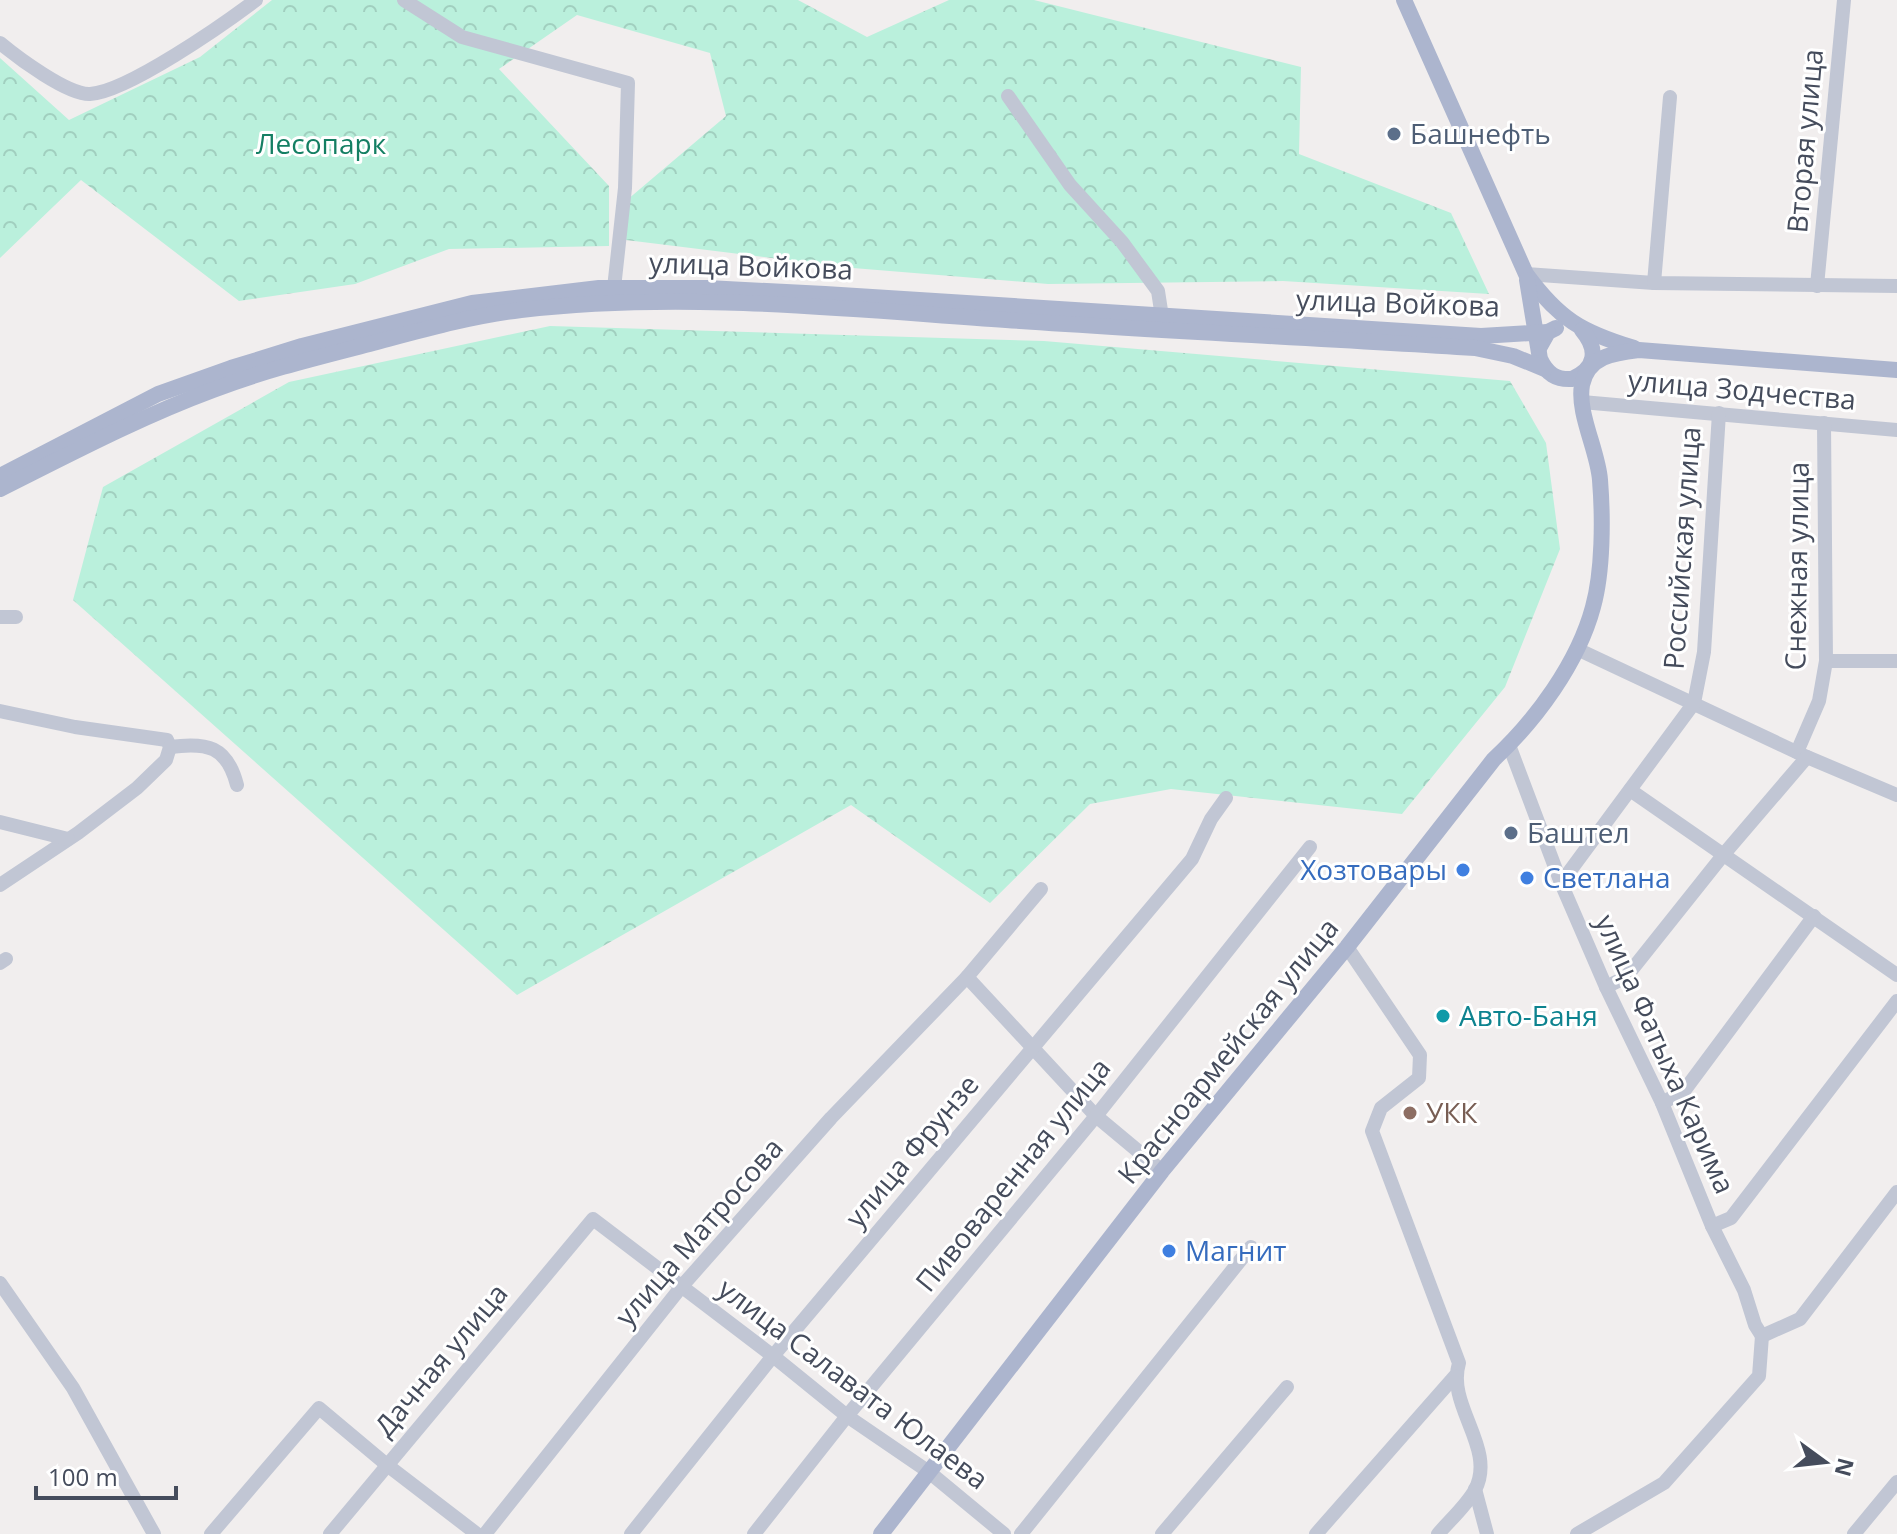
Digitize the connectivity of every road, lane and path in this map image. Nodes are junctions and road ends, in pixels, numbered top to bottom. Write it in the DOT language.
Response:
graph roads {
  1 [pos="256,0"];
  2 [pos="404,0"];
  3 [pos="1404,0"];
  4 [pos="1844,0"];
  5 [pos="0,43"];
  6 [pos="1008,96"];
  7 [pos="1670,97"];
  8 [pos="1526,274"];
  9 [pos="1654,283"];
  10 [pos="1817,286"];
  11 [pos="1897,286"];
  12 [pos="614,288"];
  13 [pos="1162,317"];
  14 [pos="1582,330"];
  15 [pos="1541,331"];
  16 [pos="1639,350"];
  17 [pos="1588,368"];
  18 [pos="1897,370"];
  19 [pos="1549,373"];
  20 [pos="1582,402"];
  21 [pos="1719,413"];
  22 [pos="1824,423"];
  23 [pos="1897,430"];
  24 [pos="0,476"];
  25 [pos="0,489"];
  26 [pos="0,617"];
  27 [pos="16,617"];
  28 [pos="1577,649"];
  29 [pos="1826,661"];
  30 [pos="1897,661"];
  31 [pos="1694,703"];
  32 [pos="0,711"];
  33 [pos="168,743"];
  34 [pos="1509,745"];
  35 [pos="1802,755"];
  36 [pos="237,785"];
  37 [pos="1630,790"];
  38 [pos="1897,795"];
  39 [pos="1226,798"];
  40 [pos="0,822"];
  41 [pos="68,839"];
  42 [pos="1310,847"];
  43 [pos="1724,854"];
  44 [pos="1561,883"];
  45 [pos="0,885"];
  46 [pos="1041,889"];
  47 [pos="1814,916"];
  48 [pos="1347,947"];
  49 [pos="1897,975"];
  50 [pos="967,977"];
  51 [pos="1606,987"];
  52 [pos="1897,1001"];
  53 [pos="1034,1047"];
  54 [pos="1662,1103"];
  55 [pos="1096,1116"];
  56 [pos="1162,1171"];
  57 [pos="1897,1192"];
  58 [pos="593,1219"];
  59 [pos="1712,1226"];
  60 [pos="1251,1247"];
  61 [pos="0,1283"];
  62 [pos="682,1286"];
  63 [pos="1762,1336"];
  64 [pos="773,1356"];
  65 [pos="1455,1376"];
  66 [pos="1287,1387"];
  67 [pos="847,1416"];
  68 [pos="387,1465"];
  69 [pos="929,1472"];
  70 [pos="1897,1482"];
  71 [pos="1475,1489"];
  72 [pos="154,1534"];
  73 [pos="211,1534"];
  74 [pos="330,1534"];
  75 [pos="477,1534"];
  76 [pos="485,1534"];
  77 [pos="631,1534"];
  78 [pos="754,1534"];
  79 [pos="881,1534"];
  80 [pos="1004,1534"];
  81 [pos="1021,1534"];
  82 [pos="1162,1534"];
  83 [pos="1316,1534"];
  84 [pos="1438,1534"];
  85 [pos="1487,1534"];
  86 [pos="1577,1534"];
  87 [pos="1854,1534"];
  1 -- 5 [label="street"];
  2 -- 12 [label="street"];
  3 -- 8 [label="main road"];
  4 -- 10 [label="street, Вторая улица"];
  6 -- 13 [label="street"];
  7 -- 9 [label="street"];
  8 -- 9 [label="street"];
  8 -- 14 [label="main road"];
  8 -- 15 [label="main road"];
  9 -- 10 [label="street"];
  10 -- 11 [label="street"];
  12 -- 13 [label="main road, улица Войкова"];
  12 -- 24 [label="main road, улица Войкова"];
  13 -- 15 [label="main road, улица Войкова"];
  14 -- 15 [label="main road"];
  14 -- 16 [label="main road"];
  14 -- 17 [label="main road"];
  15 -- 19 [label="main road"];
  16 -- 17 [label="main road"];
  16 -- 18 [label="main road"];
  17 -- 19 [label="main road"];
  17 -- 20 [label="main road"];
  19 -- 20 [label="main road"];
  19 -- 25 [label="main road, улица Войкова"];
  20 -- 21 [label="street, улица Зодчества"];
  20 -- 28 [label="main road, Красноармейская улица"];
  21 -- 22 [label="street, улица Зодчества"];
  21 -- 31 [label="street, Российская улица"];
  22 -- 23 [label="street, улица Зодчества"];
  22 -- 29 [label="street, Снежная улица"];
  26 -- 27 [label="street"];
  28 -- 31 [label="street"];
  28 -- 34 [label="main road, Красноармейская улица"];
  29 -- 30 [label="street"];
  29 -- 35 [label="street, Снежная улица"];
  31 -- 35 [label="street"];
  31 -- 37 [label="street, Российская улица"];
  32 -- 33 [label="street"];
  33 -- 36 [label="street"];
  33 -- 41 [label="street"];
  34 -- 44 [label="street, улица Фатыха Карима"];
  34 -- 48 [label="main road, Красноармейская улица"];
  35 -- 38 [label="street"];
  35 -- 43 [label="street, Снежная улица"];
  37 -- 43 [label="street"];
  37 -- 44 [label="street, Российская улица"];
  39 -- 53 [label="street, улица Фрунзе"];
  40 -- 41 [label="street"];
  41 -- 45 [label="street"];
  42 -- 55 [label="street, Пивоваренная улица"];
  43 -- 47 [label="street"];
  43 -- 51 [label="street, Снежная улица"];
  44 -- 51 [label="street, улица Фатыха Карима"];
  46 -- 50 [label="street, улица Матросова"];
  47 -- 49 [label="street"];
  47 -- 54 [label="street"];
  48 -- 56 [label="main road, Красноармейская улица"];
  48 -- 65 [label="street"];
  50 -- 53 [label="street"];
  50 -- 62 [label="street, улица Матросова"];
  51 -- 54 [label="street, улица Фатыха Карима"];
  52 -- 59 [label="street"];
  53 -- 55 [label="street"];
  53 -- 64 [label="street, улица Фрунзе"];
  54 -- 59 [label="street, улица Фатыха Карима"];
  55 -- 56 [label="street"];
  55 -- 67 [label="street, Пивоваренная улица"];
  56 -- 69 [label="main road, Красноармейская улица"];
  57 -- 63 [label="street"];
  58 -- 62 [label="street, улица Салавата Юлаева"];
  58 -- 68 [label="street, Дачная улица"];
  59 -- 63 [label="street, улица Фатыха Карима"];
  60 -- 81 [label="street"];
  61 -- 72 [label="street"];
  62 -- 64 [label="street, улица Салавата Юлаева"];
  62 -- 76 [label="street, улица Матросова"];
  63 -- 86 [label="street"];
  64 -- 67 [label="street, улица Салавата Юлаева"];
  64 -- 77 [label="street, улица Фрунзе"];
  65 -- 71 [label="street"];
  65 -- 83 [label="street"];
  66 -- 82 [label="street"];
  67 -- 69 [label="street, улица Салавата Юлаева"];
  67 -- 78 [label="street, Пивоваренная улица"];
  68 -- 73 [label="street"];
  68 -- 74 [label="street, Дачная улица"];
  68 -- 75 [label="street"];
  69 -- 79 [label="main road, Красноармейская улица"];
  69 -- 80 [label="street, улица Салавата Юлаева"];
  70 -- 87 [label="street"];
  71 -- 84 [label="street"];
  71 -- 85 [label="street"];
}
